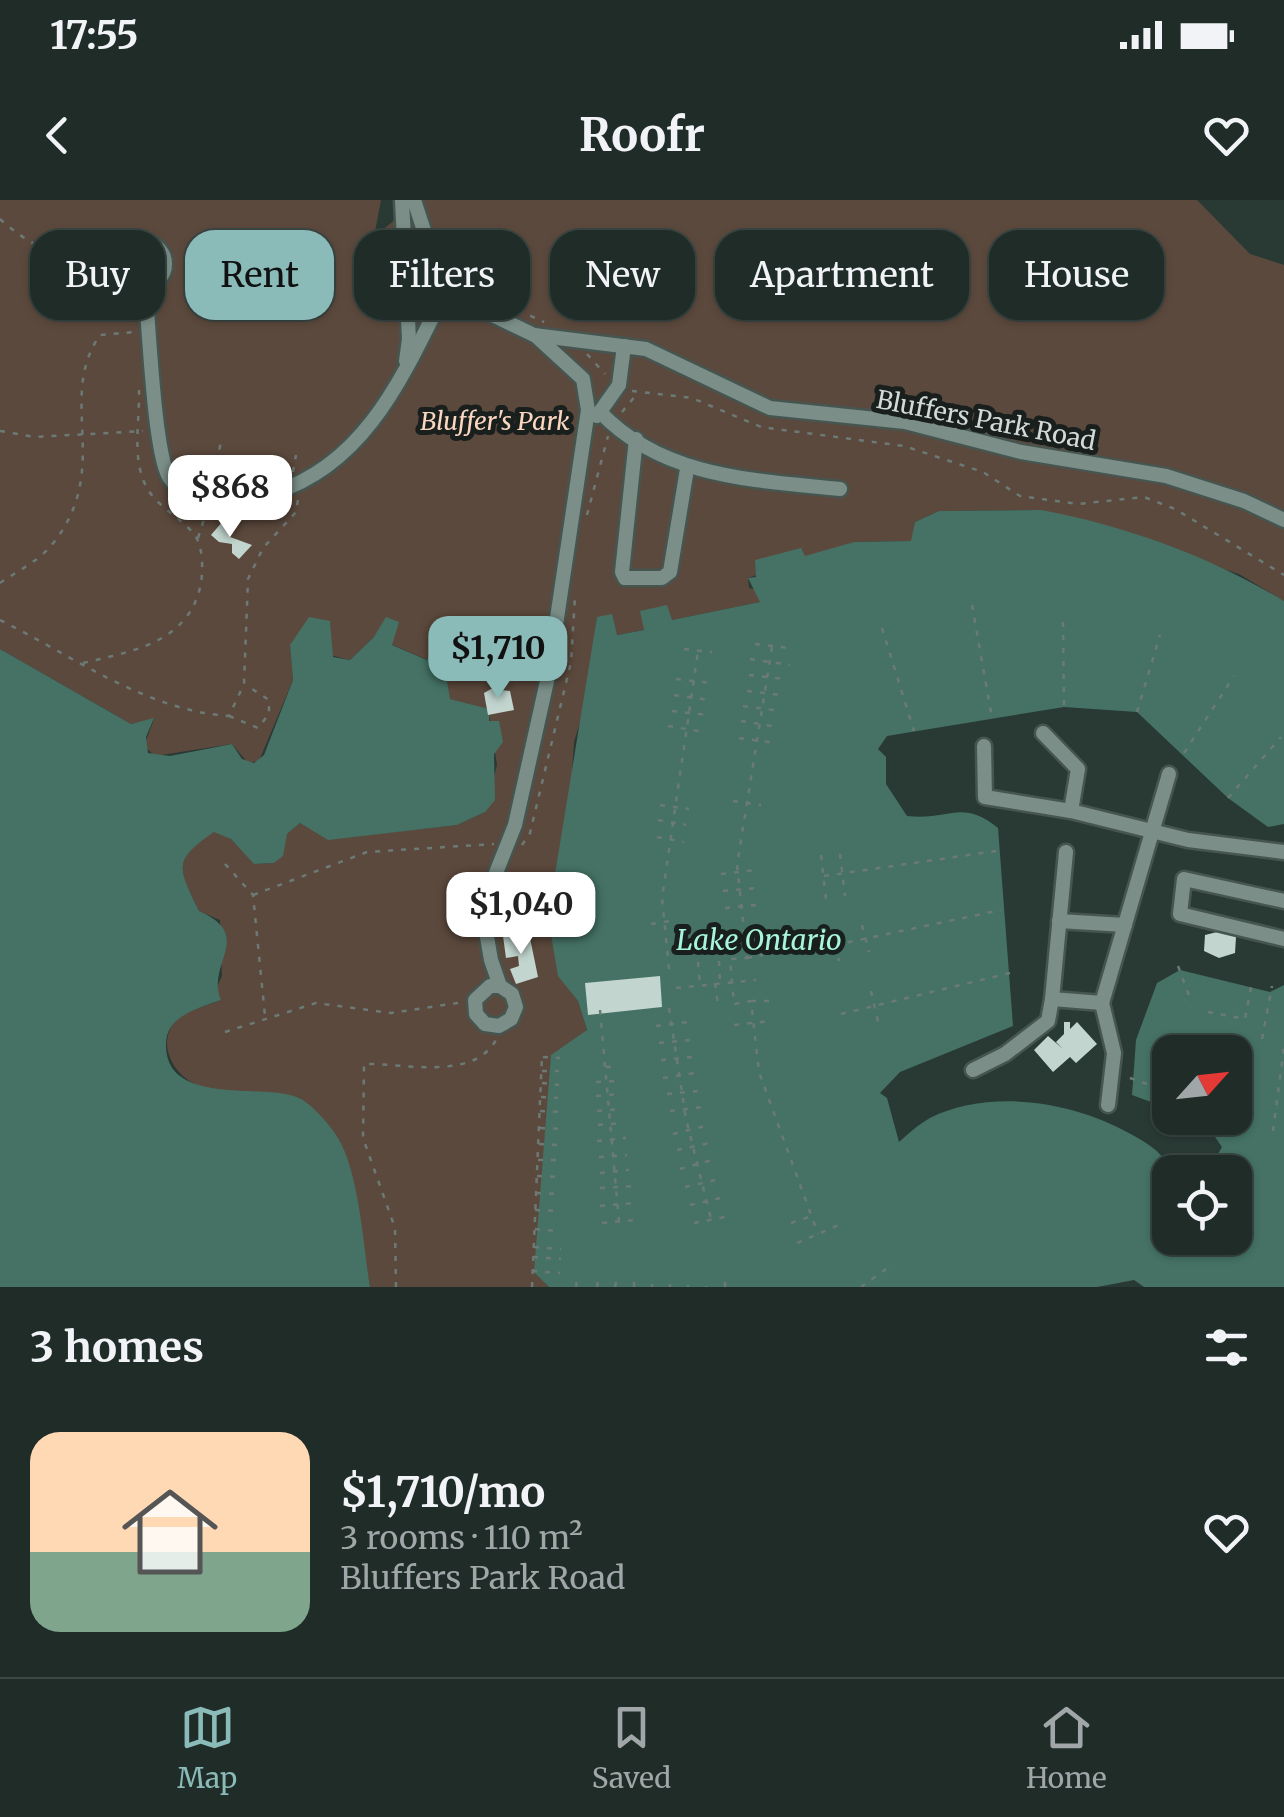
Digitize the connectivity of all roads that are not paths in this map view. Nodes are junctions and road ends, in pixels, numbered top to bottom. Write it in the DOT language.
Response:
graph roads {
  1 [pos="402,200"];
  2 [pos="414,200"];
  3 [pos="424,230"];
  4 [pos="145,287"];
  5 [pos="149,320"];
  6 [pos="431,320"];
  7 [pos="503,320"];
  8 [pos="534,335"];
  9 [pos="624,346"];
  10 [pos="404,372"];
  11 [pos="600,412"];
  12 [pos="587,434"];
  13 [pos="636,439"];
  14 [pos="686,469"];
  15 [pos="840,489"];
  16 [pos="1284,520"];
  17 [pos="1043,733"];
  18 [pos="984,746"];
  19 [pos="1169,774"];
  20 [pos="1071,811"];
  21 [pos="1152,832"];
  22 [pos="1066,852"];
  23 [pos="1284,852"];
  24 [pos="1284,900"];
  25 [pos="1059,921"];
  26 [pos="1125,925"];
  27 [pos="1284,939"];
  28 [pos="500,986"];
  29 [pos="1052,999"];
  30 [pos="1102,1004"];
  31 [pos="974,1070"];
  32 [pos="1108,1105"];
  1 -- 10 [label="street"];
  2 -- 3 [label="street, Bluffers Park Road"];
  4 -- 4 [label="street"];
  5 -- 10 [label="street"];
  6 -- 10 [label="street"];
  7 -- 8 [label="street, Bluffers Park Road"];
  8 -- 9 [label="street, Bluffers Park Road"];
  8 -- 12 [label="street, Bluffers Park Road"];
  9 -- 11 [label="street, Bluffers Park Road"];
  9 -- 16 [label="street, Bluffers Park Road"];
  11 -- 12 [label="street, Bluffers Park Road"];
  11 -- 13 [label="street"];
  12 -- 28 [label="street, Bluffers Park Road"];
  13 -- 14 [label="street"];
  13 -- 14 [label="street"];
  14 -- 15 [label="street"];
  17 -- 20 [label="street"];
  18 -- 20 [label="street"];
  19 -- 21 [label="street"];
  20 -- 21 [label="street"];
  21 -- 23 [label="street"];
  21 -- 26 [label="street"];
  22 -- 25 [label="street"];
  24 -- 27 [label="street"];
  25 -- 26 [label="street"];
  25 -- 29 [label="street"];
  26 -- 30 [label="street"];
  28 -- 28 [label="street, Bluffers Park Road"];
  29 -- 30 [label="street"];
  29 -- 31 [label="street"];
  30 -- 32 [label="street"];
}
